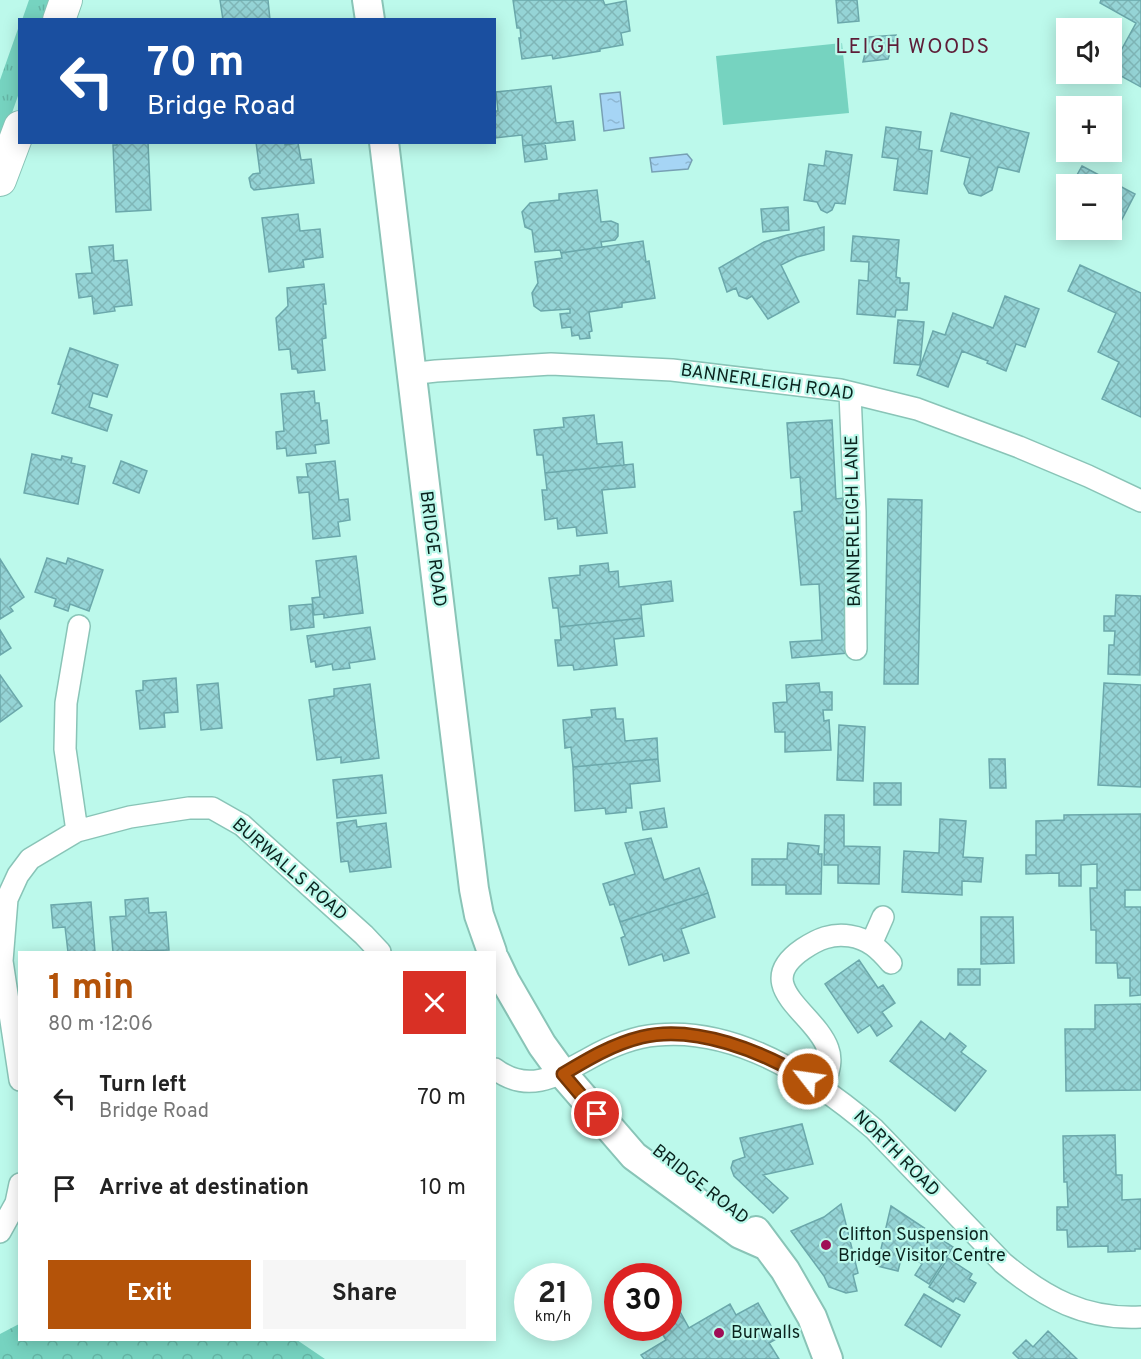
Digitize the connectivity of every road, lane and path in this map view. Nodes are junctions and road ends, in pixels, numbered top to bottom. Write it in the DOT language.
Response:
graph roads {
  1 [pos="66,0"];
  2 [pos="367,0"];
  3 [pos="60,18"];
  4 [pos="370,18"];
  5 [pos="18,132"];
  6 [pos="384,144"];
  7 [pos="0,180"];
  8 [pos="409,374"];
  9 [pos="850,393"];
  10 [pos="1141,501"];
  11 [pos="79,626"];
  12 [pos="856,649"];
  13 [pos="78,831"];
  14 [pos="883,917"];
  15 [pos="872,942"];
  16 [pos="379,951"];
  17 [pos="492,951"];
  18 [pos="496,962"];
  19 [pos="891,963"];
  20 [pos="18,1067"];
  21 [pos="496,1069"];
  22 [pos="563,1074"];
  23 [pos="823,1089"];
  24 [pos="18,1194"];
  25 [pos="0,1232"];
  26 [pos="1141,1317"];
  27 [pos="828,1359"];
  1 -- 3 [label="main road"];
  2 -- 4 [label="main road"];
  5 -- 7 [label="main road"];
  6 -- 8 [label="main road, BRIDGE ROAD"];
  8 -- 9 [label="street, BANNERLEIGH ROAD"];
  8 -- 17 [label="main road, BRIDGE ROAD"];
  9 -- 10 [label="street, BANNERLEIGH ROAD"];
  9 -- 12 [label="street, BANNERLEIGH LANE"];
  11 -- 13 [label="street"];
  13 -- 16 [label="street, BURWALLS ROAD"];
  13 -- 20 [label="street, BURWALLS ROAD"];
  14 -- 15 [label="street"];
  15 -- 19 [label="street"];
  15 -- 23 [label="street"];
  18 -- 22 [label="main road, BRIDGE ROAD"];
  21 -- 22 [label="street"];
  22 -- 23 [label="street, NORTH ROAD"];
  22 -- 27 [label="main road, BRIDGE ROAD"];
  23 -- 26 [label="street, NORTH ROAD"];
  24 -- 25 [label="street"];
}
